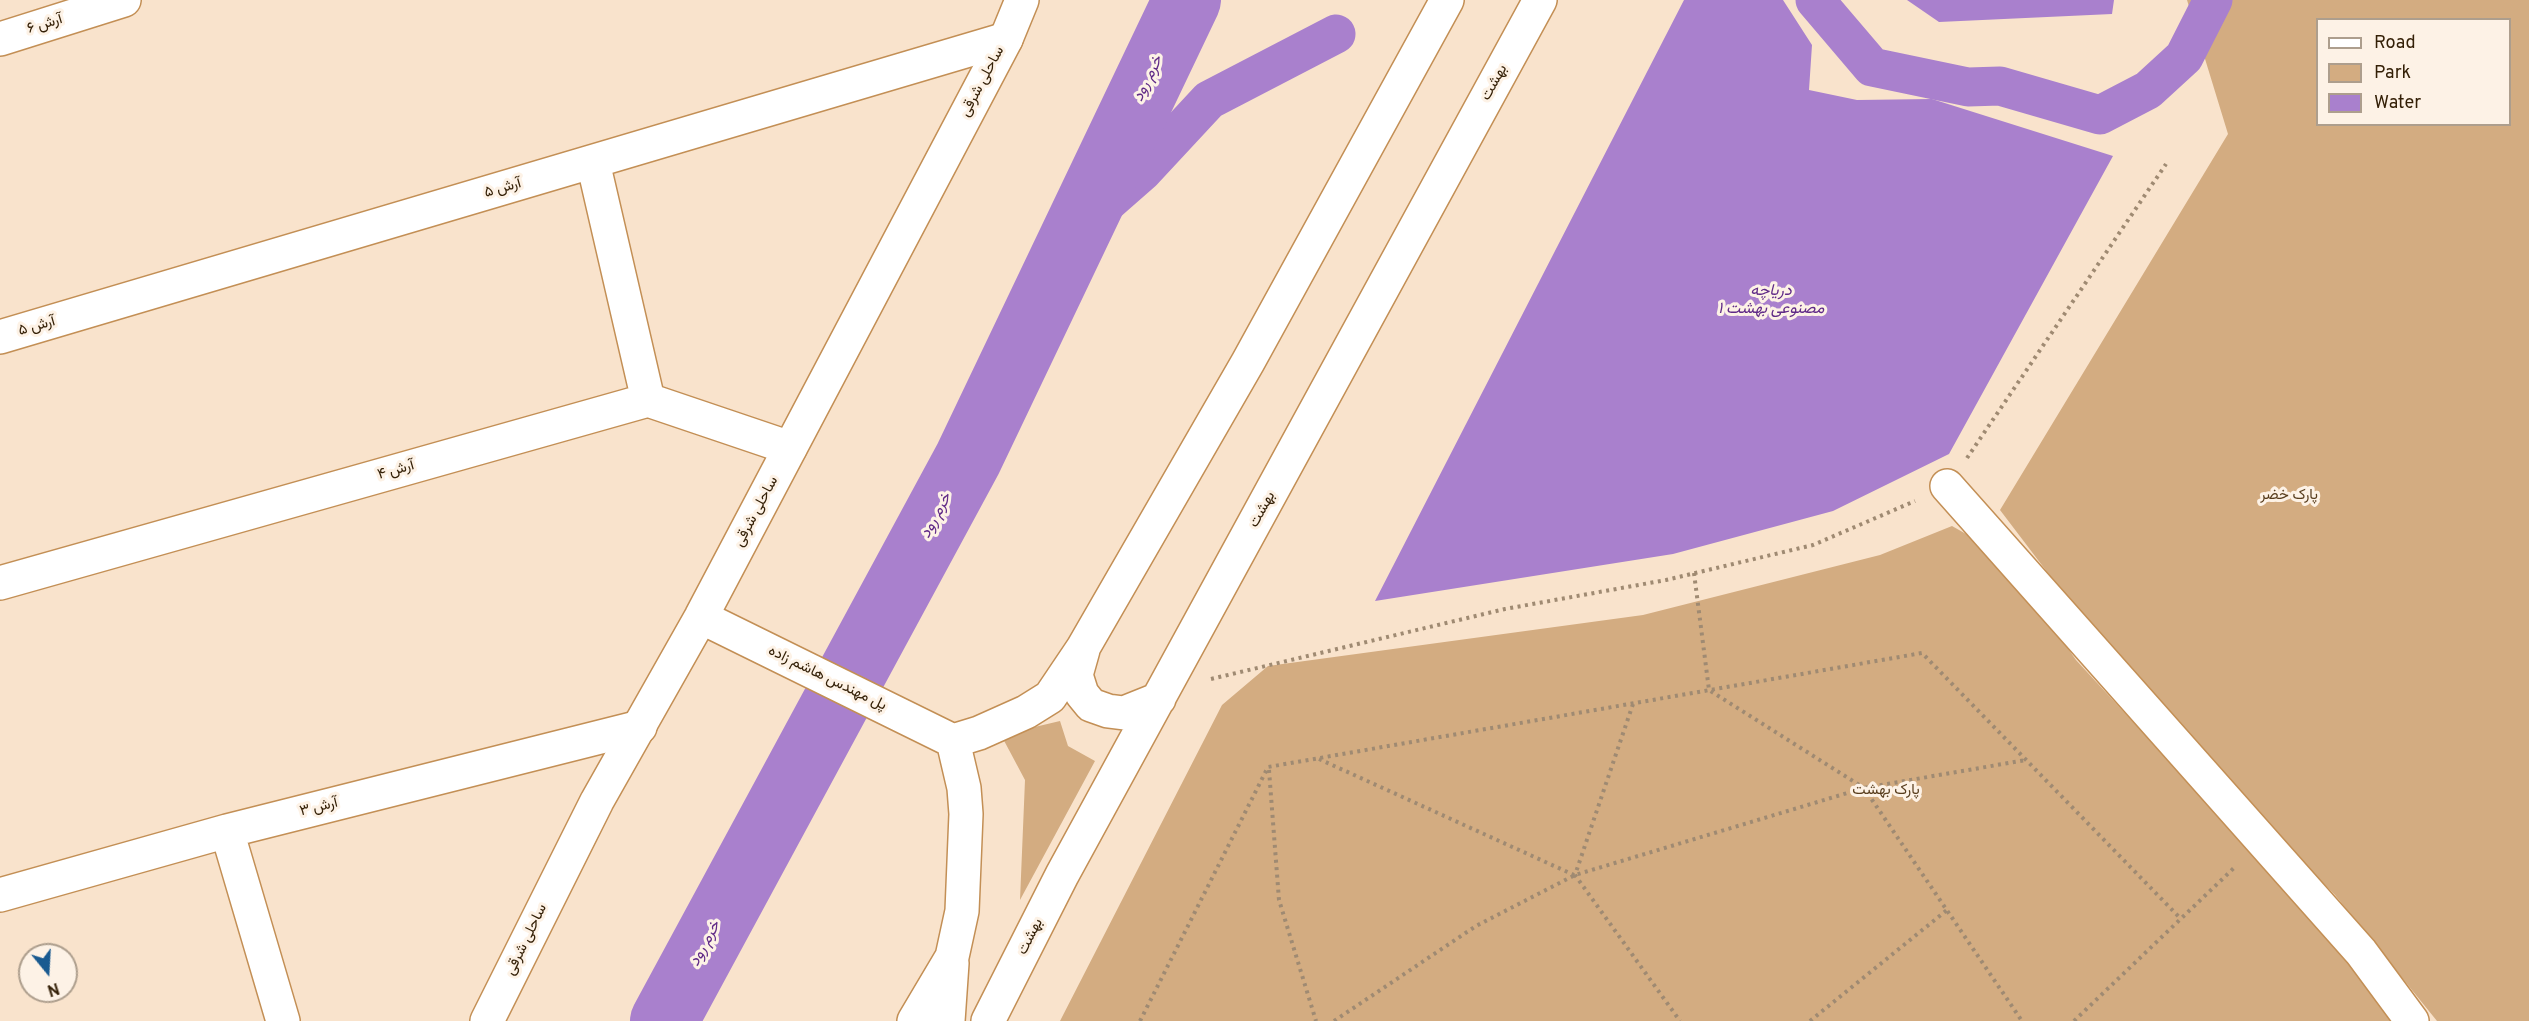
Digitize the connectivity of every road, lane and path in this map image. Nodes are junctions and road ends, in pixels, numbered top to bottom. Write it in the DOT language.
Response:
graph roads {
  1 [pos="124,0"];
  2 [pos="1022,0"];
  3 [pos="1447,0"];
  4 [pos="1540,0"];
  5 [pos="0,39"];
  6 [pos="1006,39"];
  7 [pos="593,162"];
  8 [pos="2166,164"];
  9 [pos="0,338"];
  10 [pos="648,400"];
  11 [pos="790,448"];
  12 [pos="1947,486"];
  13 [pos="1694,573"];
  14 [pos="0,583"];
  15 [pos="701,617"];
  16 [pos="1083,648"];
  17 [pos="1709,690"];
  18 [pos="1161,695"];
  19 [pos="1633,704"];
  20 [pos="640,727"];
  21 [pos="952,741"];
  22 [pos="1317,758"];
  23 [pos="2026,760"];
  24 [pos="1268,767"];
  25 [pos="1864,788"];
  26 [pos="227,831"];
  27 [pos="2263,841"];
  28 [pos="1575,875"];
  29 [pos="0,895"];
  30 [pos="1947,910"];
  31 [pos="2181,919"];
  32 [pos="952,957"];
  33 [pos="283,1021"];
  34 [pos="487,1021"];
  35 [pos="914,1021"];
  36 [pos="948,1021"];
  37 [pos="988,1021"];
  38 [pos="1140,1021"];
  39 [pos="1316,1021"];
  40 [pos="1334,1021"];
  41 [pos="1680,1021"];
  42 [pos="1810,1021"];
  43 [pos="2022,1021"];
  44 [pos="2074,1021"];
  45 [pos="2412,1021"];
  1 -- 5 [label="main road, آرش ۶"];
  2 -- 6 [label="main road, ساحلی شرقی"];
  3 -- 16 [label="main road"];
  4 -- 18 [label="main road, بهشت"];
  6 -- 7 [label="main road, آرش ۵"];
  6 -- 11 [label="main road, ساحلی شرقی"];
  7 -- 9 [label="main road, آرش ۵"];
  7 -- 10 [label="main road"];
  8 -- 12 [label="path"];
  10 -- 11 [label="main road"];
  10 -- 14 [label="main road, آرش ۴"];
  11 -- 15 [label="main road, ساحلی شرقی"];
  12 -- 13 [label="path"];
  12 -- 27 [label="main road"];
  13 -- 17 [label="path"];
  13 -- 18 [label="path"];
  15 -- 20 [label="main road, ساحلی شرقی"];
  15 -- 21 [label="main road, پل مهندس هاشم زاده"];
  16 -- 18 [label="main road"];
  16 -- 21 [label="main road"];
  17 -- 19 [label="path"];
  17 -- 23 [label="path"];
  17 -- 25 [label="path"];
  18 -- 37 [label="main road, بهشت"];
  19 -- 22 [label="path"];
  19 -- 28 [label="path"];
  20 -- 26 [label="main road, آرش ۳"];
  20 -- 34 [label="main road, ساحلی شرقی"];
  21 -- 32 [label="main road"];
  22 -- 24 [label="path"];
  22 -- 28 [label="path"];
  23 -- 25 [label="path"];
  23 -- 31 [label="path"];
  24 -- 38 [label="path"];
  24 -- 39 [label="path"];
  25 -- 28 [label="path"];
  25 -- 30 [label="path"];
  26 -- 29 [label="main road, آرش ۳"];
  26 -- 33 [label="main road"];
  27 -- 31 [label="path"];
  27 -- 45 [label="main road"];
  28 -- 40 [label="path"];
  28 -- 41 [label="path"];
  30 -- 42 [label="path"];
  30 -- 43 [label="path"];
  31 -- 44 [label="path"];
  32 -- 35 [label="main road"];
  32 -- 36 [label="main road"];
}
